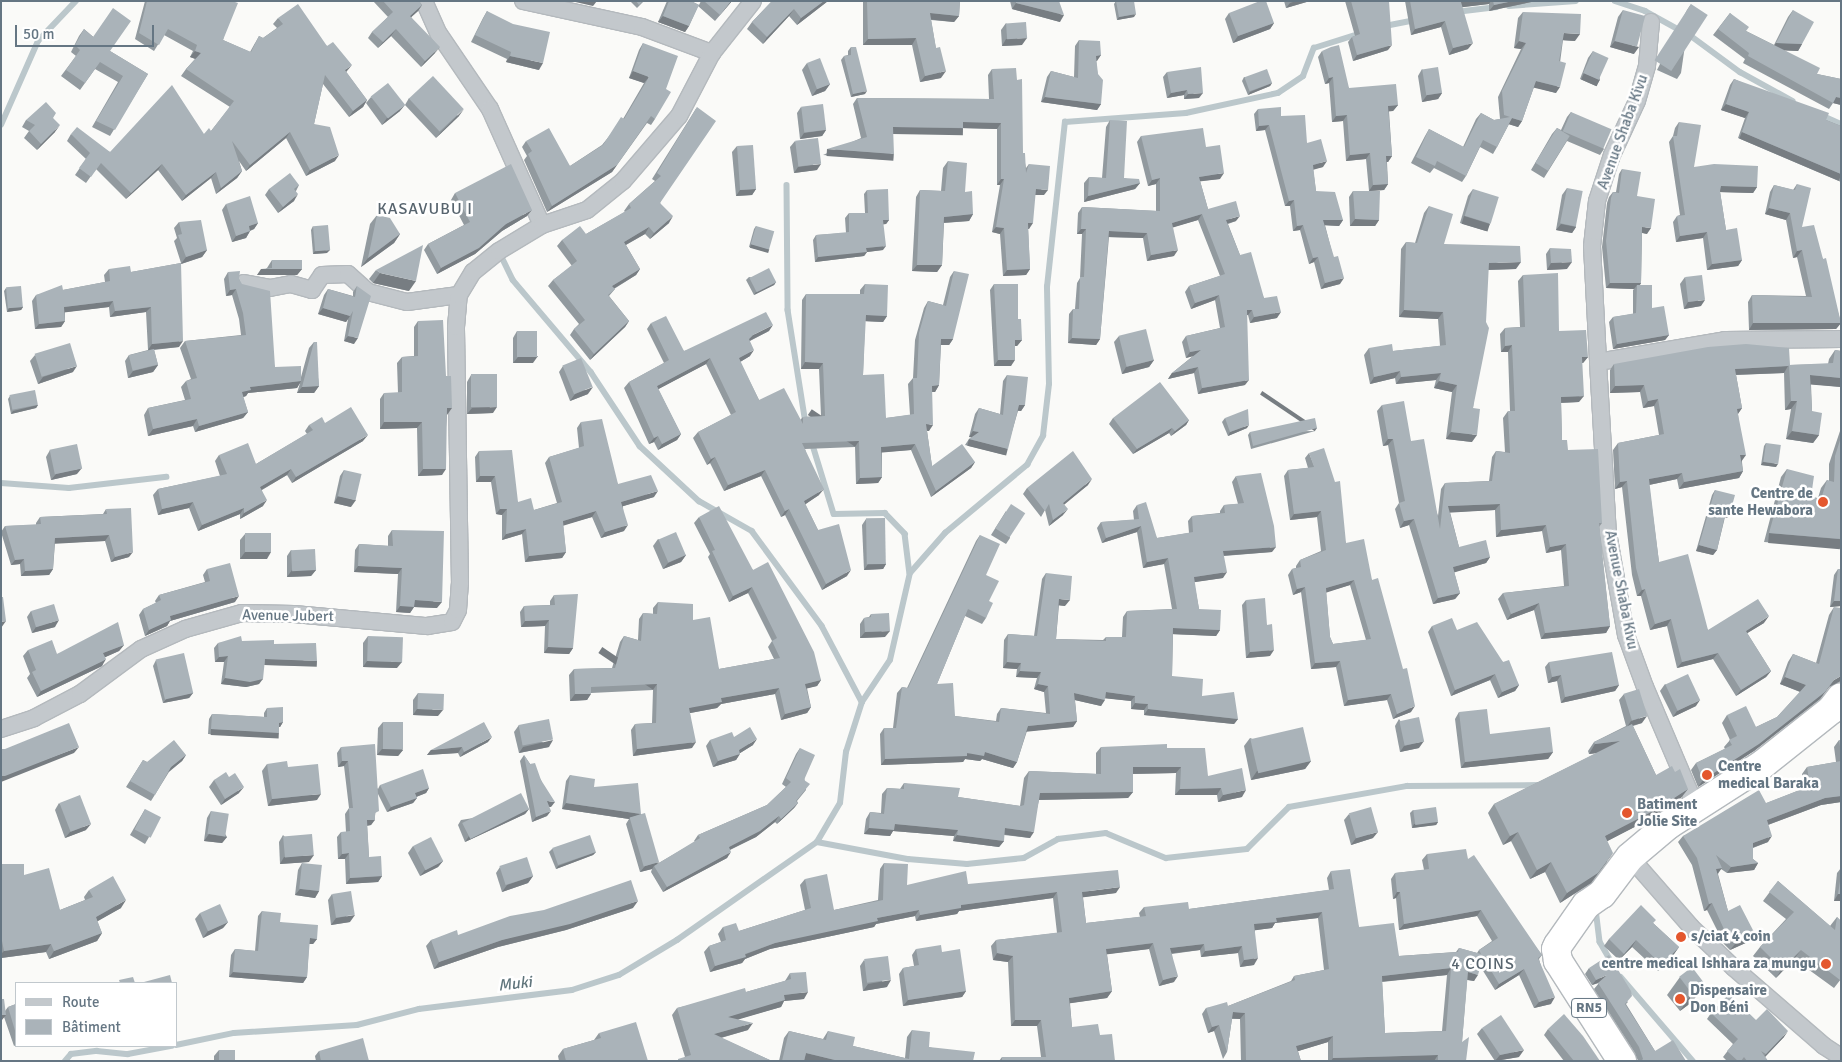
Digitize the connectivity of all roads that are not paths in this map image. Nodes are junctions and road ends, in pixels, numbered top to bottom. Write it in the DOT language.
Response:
graph roads {
  1 [pos="424,1"];
  2 [pos="523,1"];
  3 [pos="753,1"];
  4 [pos="1651,22"];
  5 [pos="712,53"];
  6 [pos="542,226"];
  7 [pos="244,283"];
  8 [pos="459,295"];
  9 [pos="1841,339"];
  10 [pos="1598,362"];
  11 [pos="1838,706"];
  12 [pos="1,729"];
  13 [pos="1696,807"];
  14 [pos="1630,857"];
  15 [pos="1841,1057"];
  16 [pos="1622,1061"];
  1 -- 6 [label="street"];
  2 -- 5 [label="street"];
  3 -- 5 [label="street"];
  4 -- 10 [label="street, Avenue Shaba Kivu"];
  5 -- 6 [label="street"];
  6 -- 8 [label="street"];
  7 -- 8 [label="street"];
  8 -- 12 [label="street, Avenue Jubert"];
  9 -- 10 [label="street"];
  10 -- 13 [label="street, Avenue Shaba Kivu"];
  11 -- 13 [label="highway, RN5"];
  13 -- 14 [label="highway, RN5"];
  14 -- 15 [label="street"];
  14 -- 16 [label="highway, RN5"];
}
